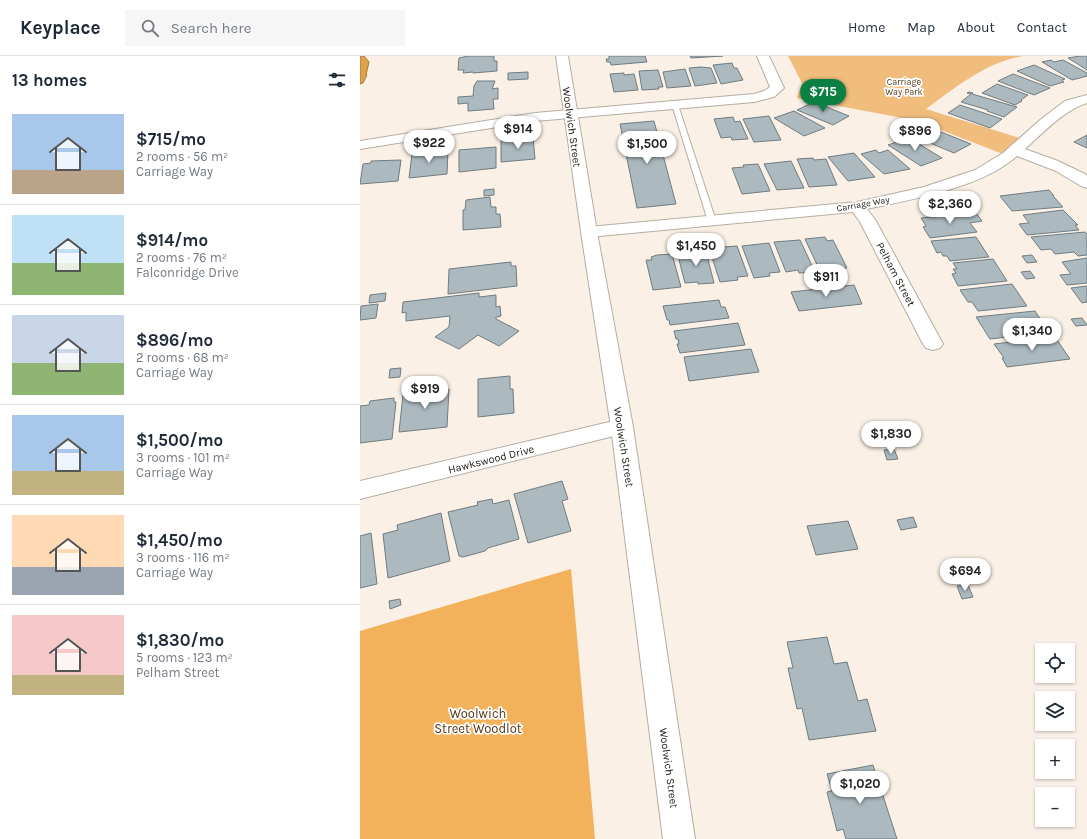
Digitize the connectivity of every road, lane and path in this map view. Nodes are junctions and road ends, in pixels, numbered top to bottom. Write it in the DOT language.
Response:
graph roads {
  1 [pos="562,56"];
  2 [pos="763,56"];
  3 [pos="1087,99"];
  4 [pos="675,105"];
  5 [pos="570,114"];
  6 [pos="360,145"];
  7 [pos="1015,150"];
  8 [pos="1087,183"];
  9 [pos="856,207"];
  10 [pos="712,221"];
  11 [pos="589,232"];
  12 [pos="933,344"];
  13 [pos="622,427"];
  14 [pos="360,490"];
  15 [pos="679,839"];
  1 -- 5 [label="street, Woolwich Street"];
  2 -- 4 [label="street"];
  3 -- 7 [label="street, Carriage Way"];
  4 -- 5 [label="street"];
  4 -- 10 [label="lane"];
  5 -- 6 [label="street"];
  5 -- 11 [label="street, Woolwich Street"];
  7 -- 8 [label="street"];
  7 -- 9 [label="street, Carriage Way"];
  9 -- 10 [label="street, Carriage Way"];
  9 -- 12 [label="street, Pelham Street"];
  10 -- 11 [label="street, Carriage Way"];
  11 -- 13 [label="street, Woolwich Street"];
  13 -- 14 [label="street, Hawkswood Drive"];
  13 -- 15 [label="street, Woolwich Street"];
}
